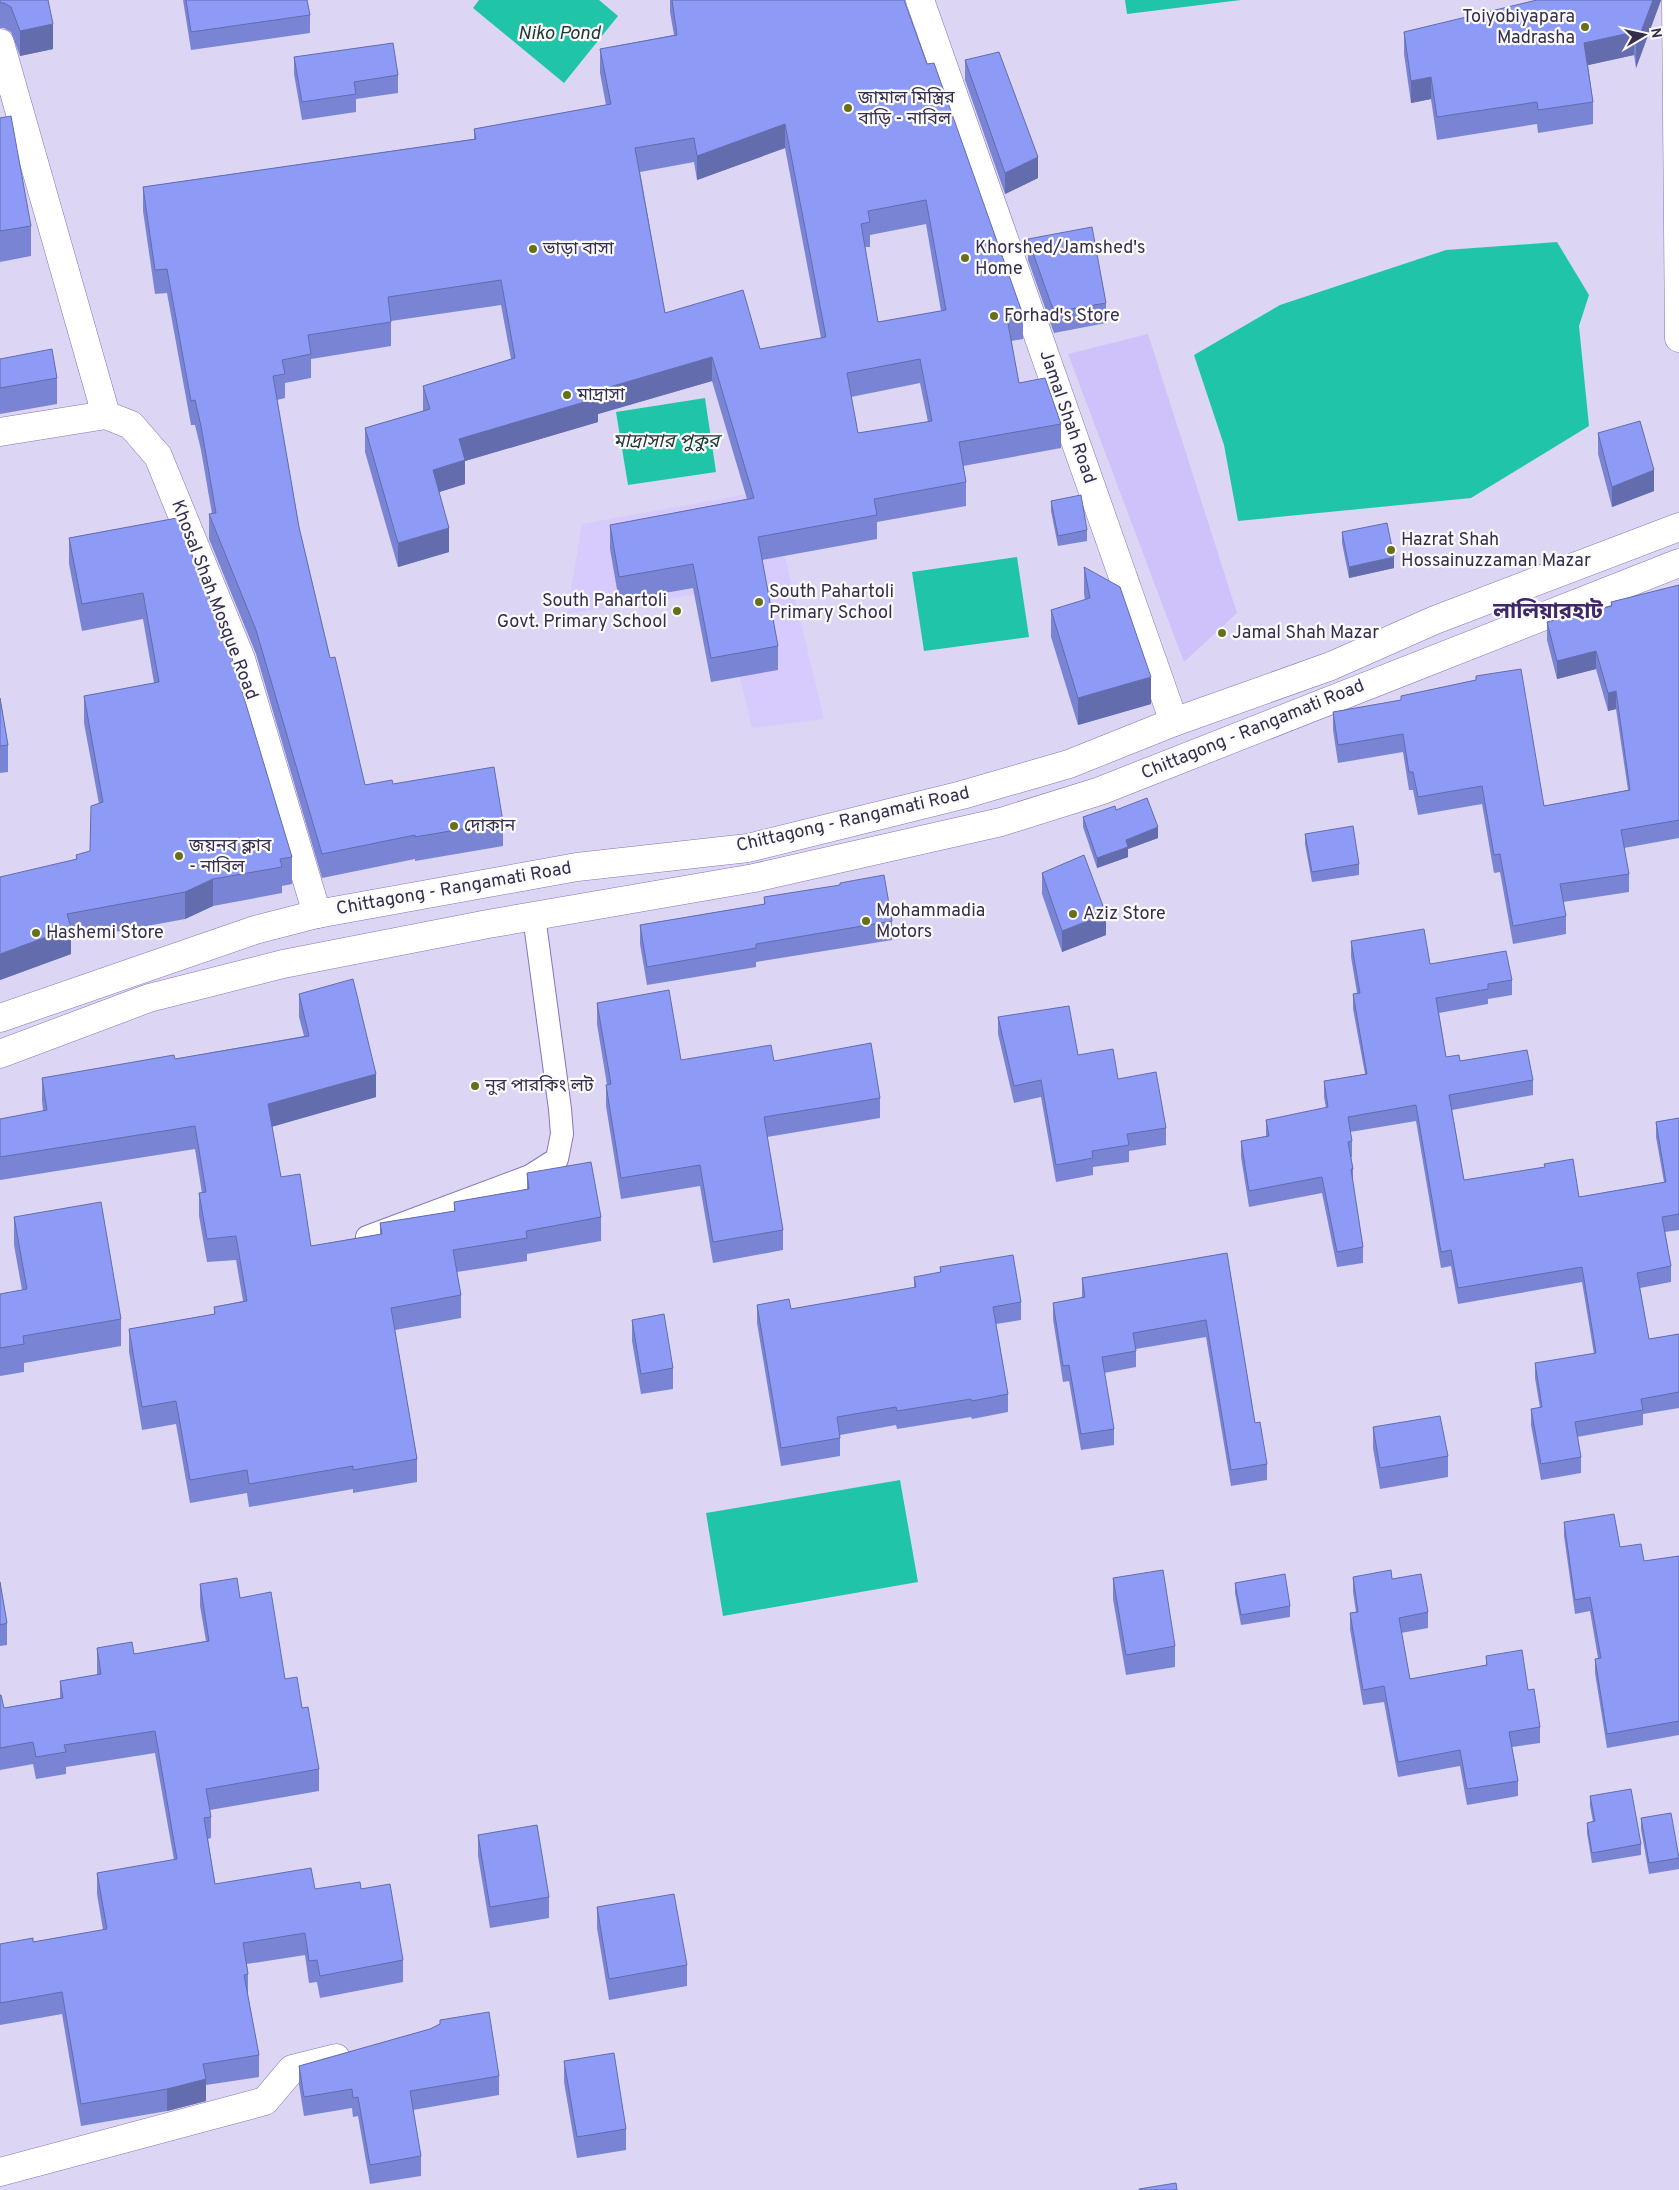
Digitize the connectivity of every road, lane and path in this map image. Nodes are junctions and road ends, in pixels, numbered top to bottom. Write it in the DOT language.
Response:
graph roads {
  1 [pos="920,0"];
  2 [pos="1676,0"];
  3 [pos="0,43"];
  4 [pos="1679,338"];
  5 [pos="106,415"];
  6 [pos="0,432"];
  7 [pos="1679,527"];
  8 [pos="1679,562"];
  9 [pos="1174,722"];
  10 [pos="318,914"];
  11 [pos="534,916"];
  12 [pos="0,1018"];
  13 [pos="0,1054"];
  14 [pos="367,1237"];
  15 [pos="359,2052"];
  16 [pos="0,2172"];
  1 -- 9 [label="main road, Jamal Shah Road"];
  2 -- 4 [label="main road"];
  3 -- 5 [label="main road"];
  5 -- 6 [label="main road, Khosal Shah Mosque Road"];
  5 -- 10 [label="main road, Khosal Shah Mosque Road"];
  7 -- 9 [label="main road, Chittagong - Rangamati Road"];
  8 -- 11 [label="main road, Chittagong - Rangamati Road"];
  9 -- 10 [label="main road, Chittagong - Rangamati Road"];
  10 -- 12 [label="main road, Chittagong - Rangamati Road"];
  11 -- 13 [label="main road, Chittagong - Rangamati Road"];
  11 -- 14 [label="lane"];
  15 -- 16 [label="main road"];
}
